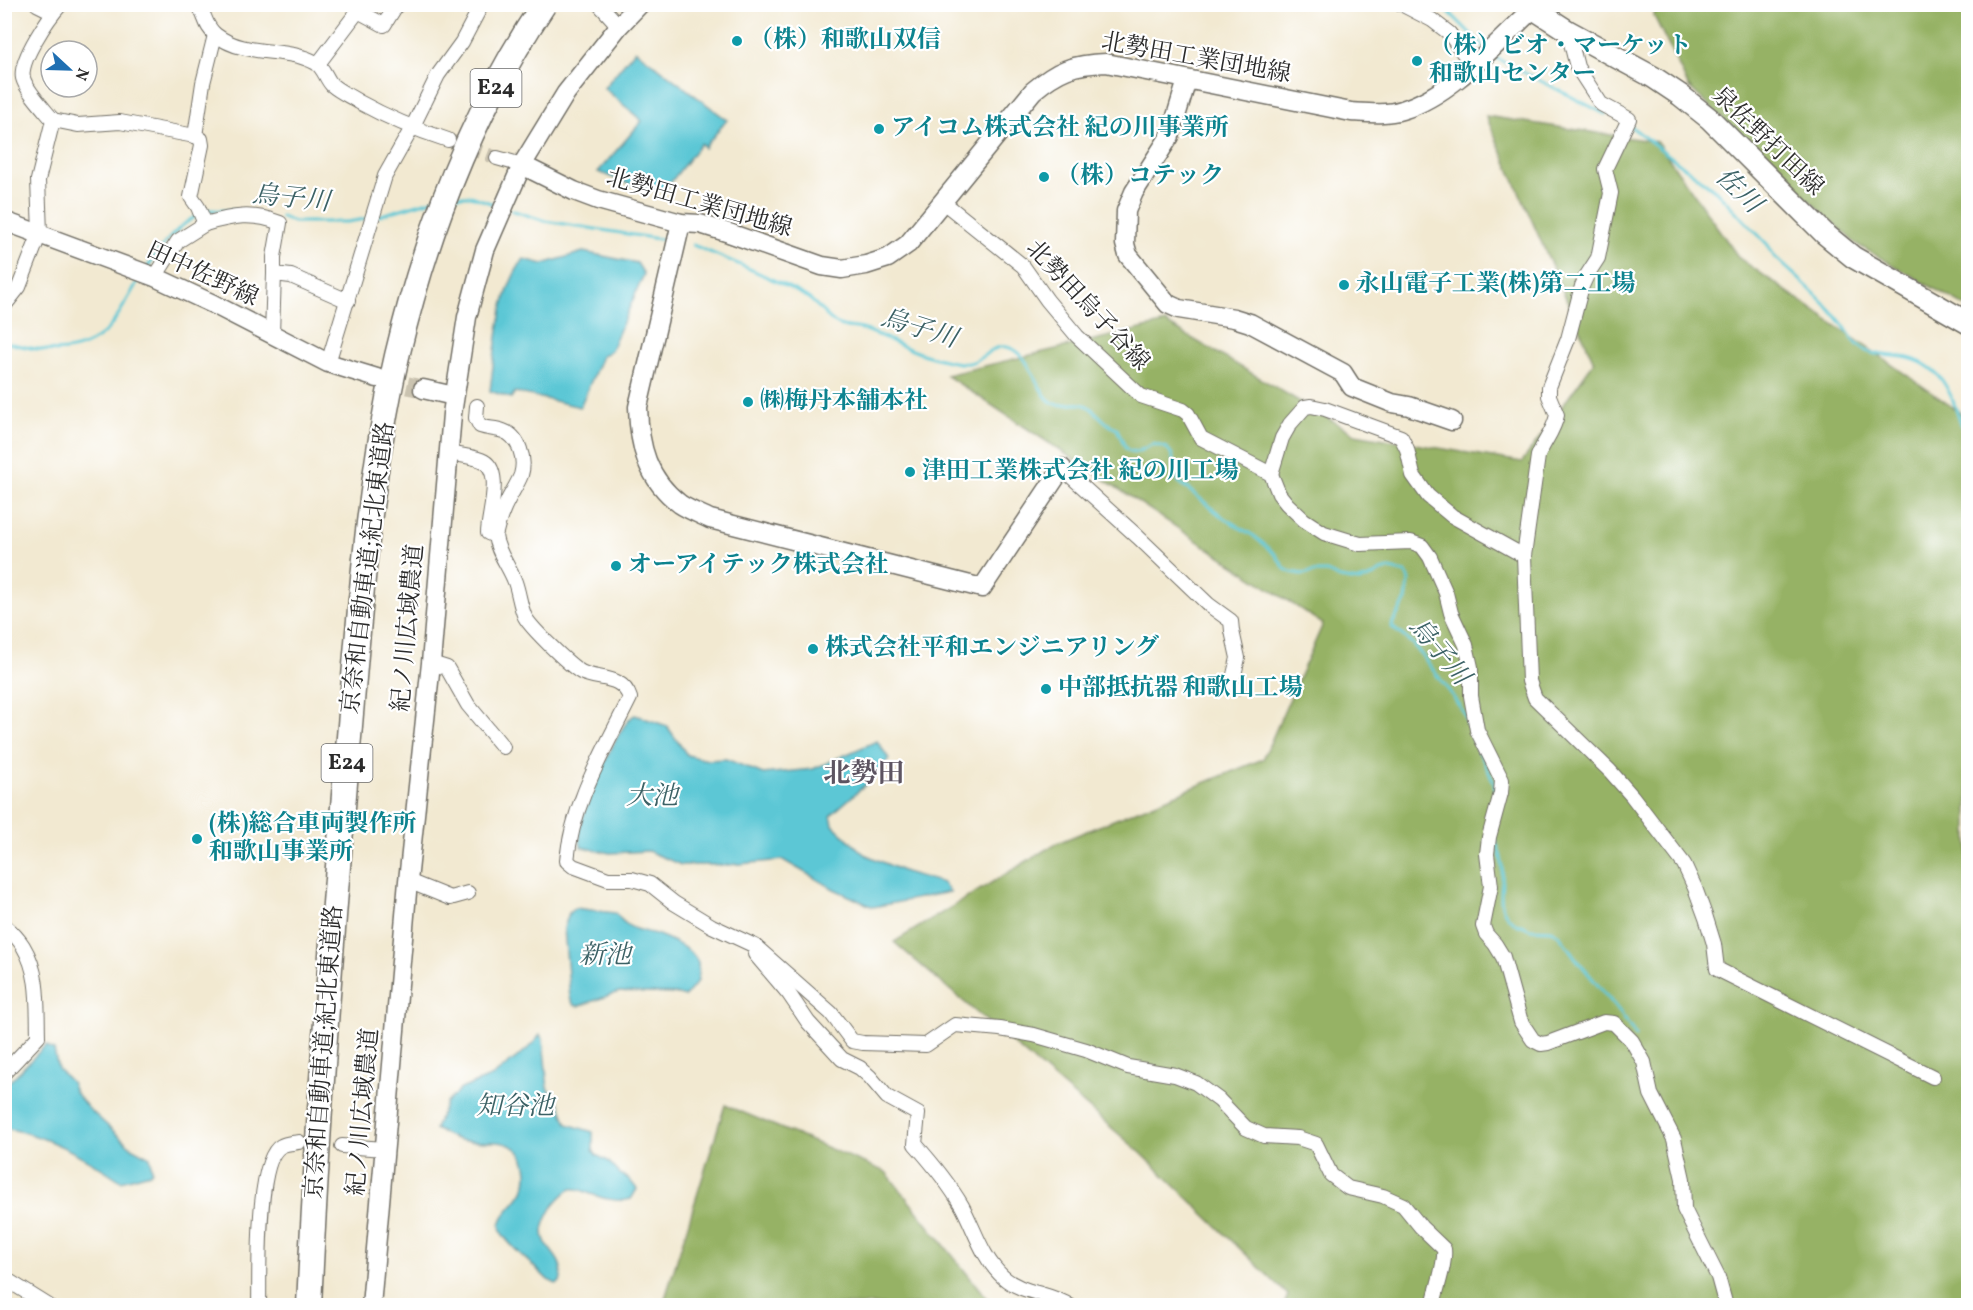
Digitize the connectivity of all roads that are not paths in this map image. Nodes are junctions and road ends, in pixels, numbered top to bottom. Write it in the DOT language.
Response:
graph roads {
  1 [pos="37,4"];
  2 [pos="197,4"];
  3 [pos="397,4"];
  4 [pos="482,4"];
  5 [pos="544,4"];
  6 [pos="599,4"];
  7 [pos="640,4"];
  8 [pos="1401,4"];
  9 [pos="1529,7"];
  10 [pos="57,8"];
  11 [pos="619,26"];
  12 [pos="1568,31"];
  13 [pos="215,35"];
  14 [pos="1476,62"];
  15 [pos="318,64"];
  16 [pos="1187,80"];
  17 [pos="52,120"];
  18 [pos="412,128"];
  19 [pos="195,136"];
  20 [pos="448,140"];
  21 [pos="497,158"];
  22 [pos="522,165"];
  23 [pos="944,202"];
  24 [pos="202,217"];
  25 [pos="4,221"];
  26 [pos="681,223"];
  27 [pos="40,233"];
  28 [pos="274,274"];
  29 [pos="148,275"];
  30 [pos="348,301"];
  31 [pos="4,306"];
  32 [pos="1968,323"];
  33 [pos="272,334"];
  34 [pos="328,363"];
  35 [pos="377,378"];
  36 [pos="423,389"];
  37 [pos="454,396"];
  38 [pos="477,406"];
  39 [pos="1452,421"];
  40 [pos="448,453"];
  41 [pos="1062,468"];
  42 [pos="1271,474"];
  43 [pos="495,536"];
  44 [pos="1524,556"];
  45 [pos="431,663"];
  46 [pos="1236,688"];
  47 [pos="503,747"];
  48 [pos="408,881"];
  49 [pos="468,893"];
  50 [pos="4,925"];
  51 [pos="742,939"];
  52 [pos="4,1073"];
  53 [pos="1933,1077"];
  54 [pos="299,1142"];
  55 [pos="342,1146"];
  56 [pos="385,1149"];
  57 [pos="4,1278"];
  58 [pos="49,1305"];
  59 [pos="259,1305"];
  60 [pos="309,1305"];
  61 [pos="371,1305"];
  62 [pos="1070,1305"];
  63 [pos="1434,1305"];
  64 [pos="1726,1305"];
  1 -- 10 [label="street"];
  2 -- 13 [label="street"];
  3 -- 15 [label="street"];
  4 -- 18 [label="street"];
  5 -- 60 [label="highway, 京奈和自動車道;紀北東道路 / E24"];
  6 -- 11 [label="street"];
  7 -- 11 [label="street, 紀ノ川広域農道"];
  8 -- 14 [label="street"];
  9 -- 12 [label="main road, 泉佐野打田線"];
  9 -- 14 [label="street, 北勢田工業団地線"];
  10 -- 17 [label="street"];
  11 -- 22 [label="street, 紀ノ川広域農道"];
  12 -- 32 [label="main road, 泉佐野打田線"];
  12 -- 44 [label="street"];
  13 -- 15 [label="street"];
  13 -- 19 [label="street"];
  14 -- 16 [label="street, 北勢田工業団地線"];
  15 -- 18 [label="street"];
  16 -- 23 [label="street, 北勢田工業団地線"];
  16 -- 39 [label="street"];
  17 -- 19 [label="street"];
  17 -- 27 [label="street"];
  18 -- 20 [label="street"];
  18 -- 30 [label="street"];
  19 -- 24 [label="street"];
  21 -- 22 [label="street"];
  22 -- 26 [label="street, 北勢田工業団地線"];
  22 -- 37 [label="street, 紀ノ川広域農道"];
  23 -- 26 [label="street, 北勢田工業団地線"];
  23 -- 42 [label="street, 北勢田烏子谷線"];
  24 -- 28 [label="street"];
  24 -- 29 [label="street"];
  25 -- 27 [label="street, 田中佐野線"];
  26 -- 41 [label="street"];
  27 -- 29 [label="street, 田中佐野線"];
  27 -- 31 [label="street"];
  28 -- 30 [label="street"];
  28 -- 33 [label="street"];
  29 -- 33 [label="street, 田中佐野線"];
  30 -- 34 [label="street"];
  33 -- 34 [label="street, 田中佐野線"];
  34 -- 35 [label="street, 田中佐野線"];
  36 -- 37 [label="street"];
  37 -- 40 [label="street, 紀ノ川広域農道"];
  38 -- 43 [label="street"];
  40 -- 43 [label="street"];
  40 -- 45 [label="street, 紀ノ川広域農道"];
  41 -- 46 [label="street"];
  42 -- 44 [label="street"];
  42 -- 64 [label="street"];
  43 -- 51 [label="street"];
  44 -- 53 [label="street"];
  45 -- 47 [label="street"];
  45 -- 48 [label="street, 紀ノ川広域農道"];
  48 -- 49 [label="street"];
  48 -- 56 [label="street, 紀ノ川広域農道"];
  50 -- 52 [label="street"];
  51 -- 62 [label="street"];
  51 -- 63 [label="street"];
  54 -- 59 [label="street"];
  55 -- 56 [label="street"];
  56 -- 61 [label="street, 紀ノ川広域農道"];
  57 -- 58 [label="street"];
}
